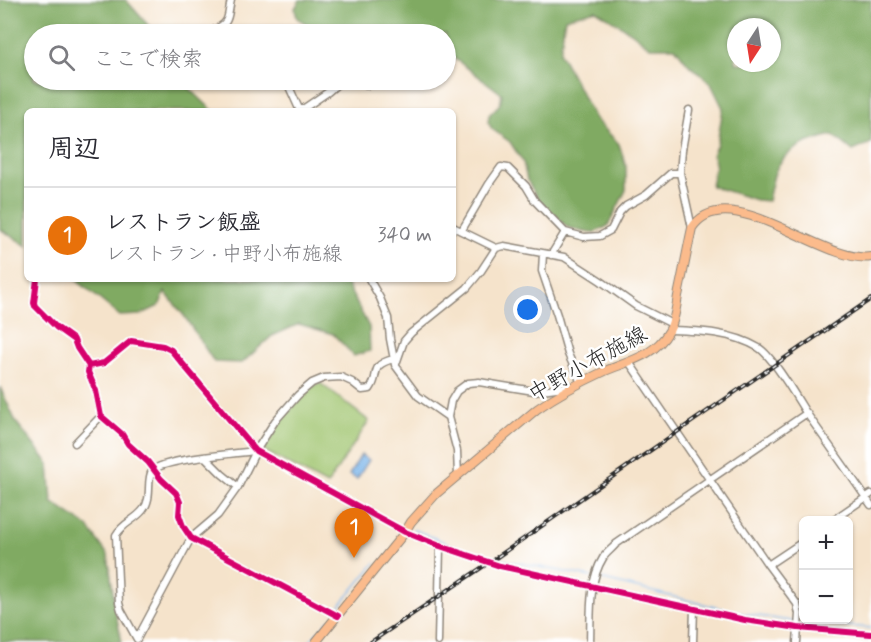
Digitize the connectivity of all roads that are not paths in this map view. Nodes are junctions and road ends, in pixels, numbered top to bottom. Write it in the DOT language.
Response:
graph roads {
  1 [pos="231,0"];
  2 [pos="224,24"];
  3 [pos="291,90"];
  4 [pos="330,90"];
  5 [pos="299,108"];
  6 [pos="304,108"];
  7 [pos="689,110"];
  8 [pos="680,173"];
  9 [pos="456,228"];
  10 [pos="692,228"];
  11 [pos="462,230"];
  12 [pos="566,232"];
  13 [pos="496,248"];
  14 [pos="543,254"];
  15 [pos="551,255"];
  16 [pos="871,257"];
  17 [pos="37,282"];
  18 [pos="371,282"];
  19 [pos="671,327"];
  20 [pos="394,362"];
  21 [pos="629,362"];
  22 [pos="89,366"];
  23 [pos="578,384"];
  24 [pos="807,413"];
  25 [pos="101,416"];
  26 [pos="448,417"];
  27 [pos="75,442"];
  28 [pos="256,451"];
  29 [pos="205,457"];
  30 [pos="154,469"];
  31 [pos="458,476"];
  32 [pos="709,479"];
  33 [pos="238,487"];
  34 [pos="868,496"];
  35 [pos="871,505"];
  36 [pos="839,516"];
  37 [pos="405,532"];
  38 [pos="191,538"];
  39 [pos="799,544"];
  40 [pos="440,546"];
  41 [pos="768,565"];
  42 [pos="593,586"];
  43 [pos="694,608"];
  44 [pos="338,616"];
  45 [pos="798,628"];
  46 [pos="871,634"];
  47 [pos="138,640"];
  48 [pos="316,642"];
  49 [pos="438,642"];
  50 [pos="590,642"];
  51 [pos="693,642"];
  52 [pos="797,642"];
  1 -- 2 [label="street"];
  3 -- 5 [label="street"];
  4 -- 6 [label="street"];
  7 -- 8 [label="street"];
  8 -- 10 [label="street"];
  8 -- 12 [label="street"];
  9 -- 11 [label="street"];
  10 -- 16 [label="main road"];
  10 -- 19 [label="main road, 中野小布施線"];
  11 -- 12 [label="street"];
  11 -- 13 [label="street"];
  12 -- 15 [label="street"];
  13 -- 14 [label="street"];
  13 -- 20 [label="street"];
  14 -- 15 [label="street"];
  14 -- 23 [label="street"];
  15 -- 19 [label="street"];
  17 -- 22 [label="street"];
  18 -- 20 [label="street"];
  19 -- 21 [label="main road, 中野小布施線"];
  19 -- 24 [label="street"];
  20 -- 26 [label="street"];
  20 -- 28 [label="street"];
  21 -- 23 [label="main road, 中野小布施線"];
  21 -- 32 [label="street"];
  22 -- 25 [label="street"];
  22 -- 28 [label="street"];
  23 -- 26 [label="street"];
  23 -- 31 [label="main road, 中野小布施線"];
  24 -- 32 [label="street"];
  24 -- 34 [label="street"];
  25 -- 27 [label="street"];
  25 -- 30 [label="street"];
  26 -- 31 [label="street"];
  28 -- 29 [label="street"];
  28 -- 33 [label="street"];
  28 -- 37 [label="street"];
  29 -- 30 [label="street"];
  29 -- 33 [label="street"];
  30 -- 38 [label="street"];
  30 -- 47 [label="street"];
  31 -- 37 [label="main road, 中野小布施線"];
  32 -- 41 [label="street"];
  32 -- 42 [label="street"];
  33 -- 38 [label="street"];
  34 -- 35 [label="street"];
  34 -- 36 [label="street"];
  37 -- 40 [label="street"];
  37 -- 44 [label="main road, 中野小布施線"];
  38 -- 44 [label="street"];
  38 -- 47 [label="street"];
  39 -- 41 [label="street"];
  40 -- 42 [label="street"];
  40 -- 49 [label="street"];
  41 -- 45 [label="street"];
  42 -- 43 [label="street"];
  42 -- 50 [label="street"];
  43 -- 45 [label="street"];
  43 -- 51 [label="street"];
  44 -- 48 [label="main road, 中野小布施線"];
  45 -- 46 [label="street"];
  45 -- 52 [label="street"];
}
